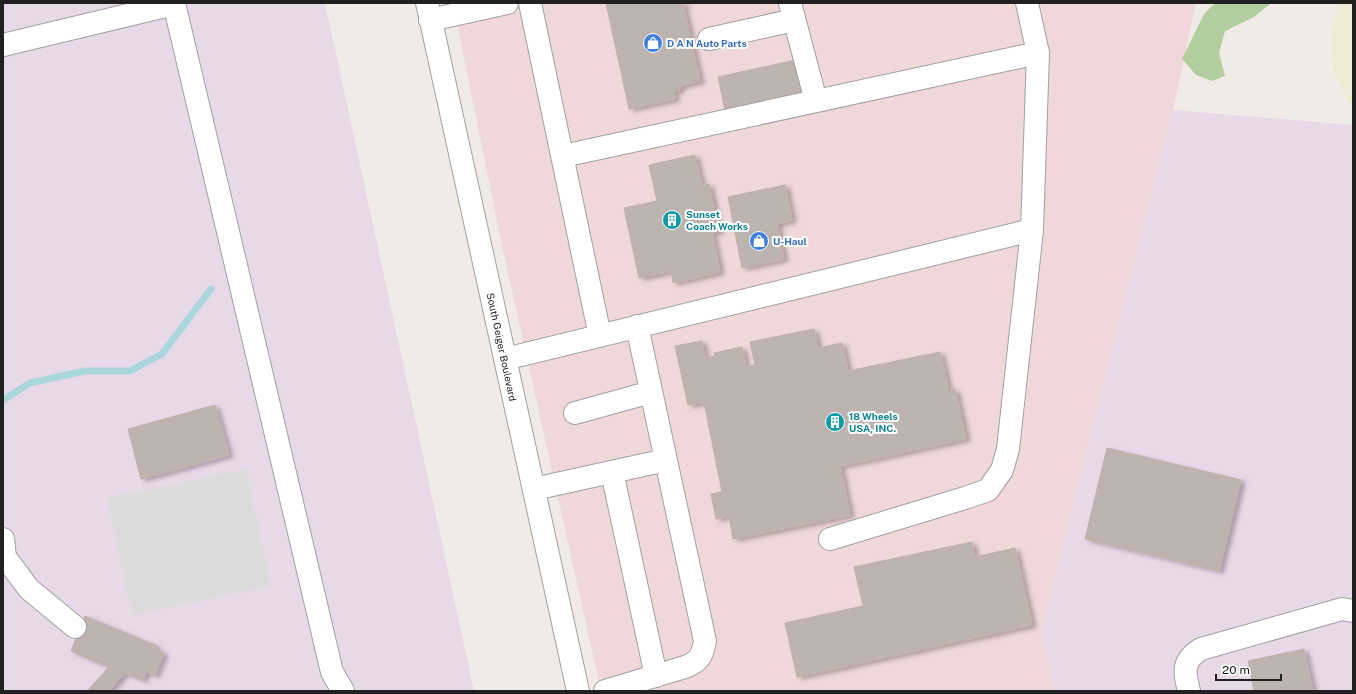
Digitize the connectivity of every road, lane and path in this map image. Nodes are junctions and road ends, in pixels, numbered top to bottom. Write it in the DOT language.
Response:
graph roads {
  1 [pos="507,3"];
  2 [pos="530,3"];
  3 [pos="1027,3"];
  4 [pos="174,4"];
  5 [pos="428,11"];
  6 [pos="792,11"];
  7 [pos="709,39"];
  8 [pos="3,46"];
  9 [pos="1038,53"];
  10 [pos="816,101"];
  11 [pos="562,156"];
  12 [pos="1032,230"];
  13 [pos="637,326"];
  14 [pos="600,336"];
  15 [pos="505,359"];
  16 [pos="651,392"];
  17 [pos="575,413"];
  18 [pos="666,460"];
  19 [pos="612,472"];
  20 [pos="534,489"];
  21 [pos="830,539"];
  22 [pos="4,552"];
  23 [pos="1353,611"];
  24 [pos="75,628"];
  25 [pos="656,676"];
  26 [pos="343,691"];
  27 [pos="578,691"];
  28 [pos="605,691"];
  29 [pos="1189,691"];
  1 -- 5 [label="street"];
  2 -- 11 [label="street"];
  3 -- 9 [label="street"];
  4 -- 8 [label="street"];
  4 -- 26 [label="street"];
  5 -- 15 [label="street, South Geiger Boulevard"];
  6 -- 7 [label="street"];
  6 -- 10 [label="street"];
  9 -- 10 [label="street"];
  9 -- 12 [label="street"];
  10 -- 11 [label="street"];
  11 -- 14 [label="street"];
  12 -- 13 [label="street"];
  12 -- 21 [label="street"];
  13 -- 14 [label="street"];
  13 -- 16 [label="street"];
  14 -- 15 [label="street"];
  15 -- 20 [label="street, South Geiger Boulevard"];
  16 -- 17 [label="street"];
  16 -- 18 [label="street"];
  18 -- 19 [label="street"];
  18 -- 25 [label="street"];
  19 -- 20 [label="street"];
  19 -- 25 [label="street"];
  20 -- 27 [label="street, South Geiger Boulevard"];
  22 -- 24 [label="street"];
  23 -- 29 [label="street"];
  25 -- 28 [label="street"];
}
